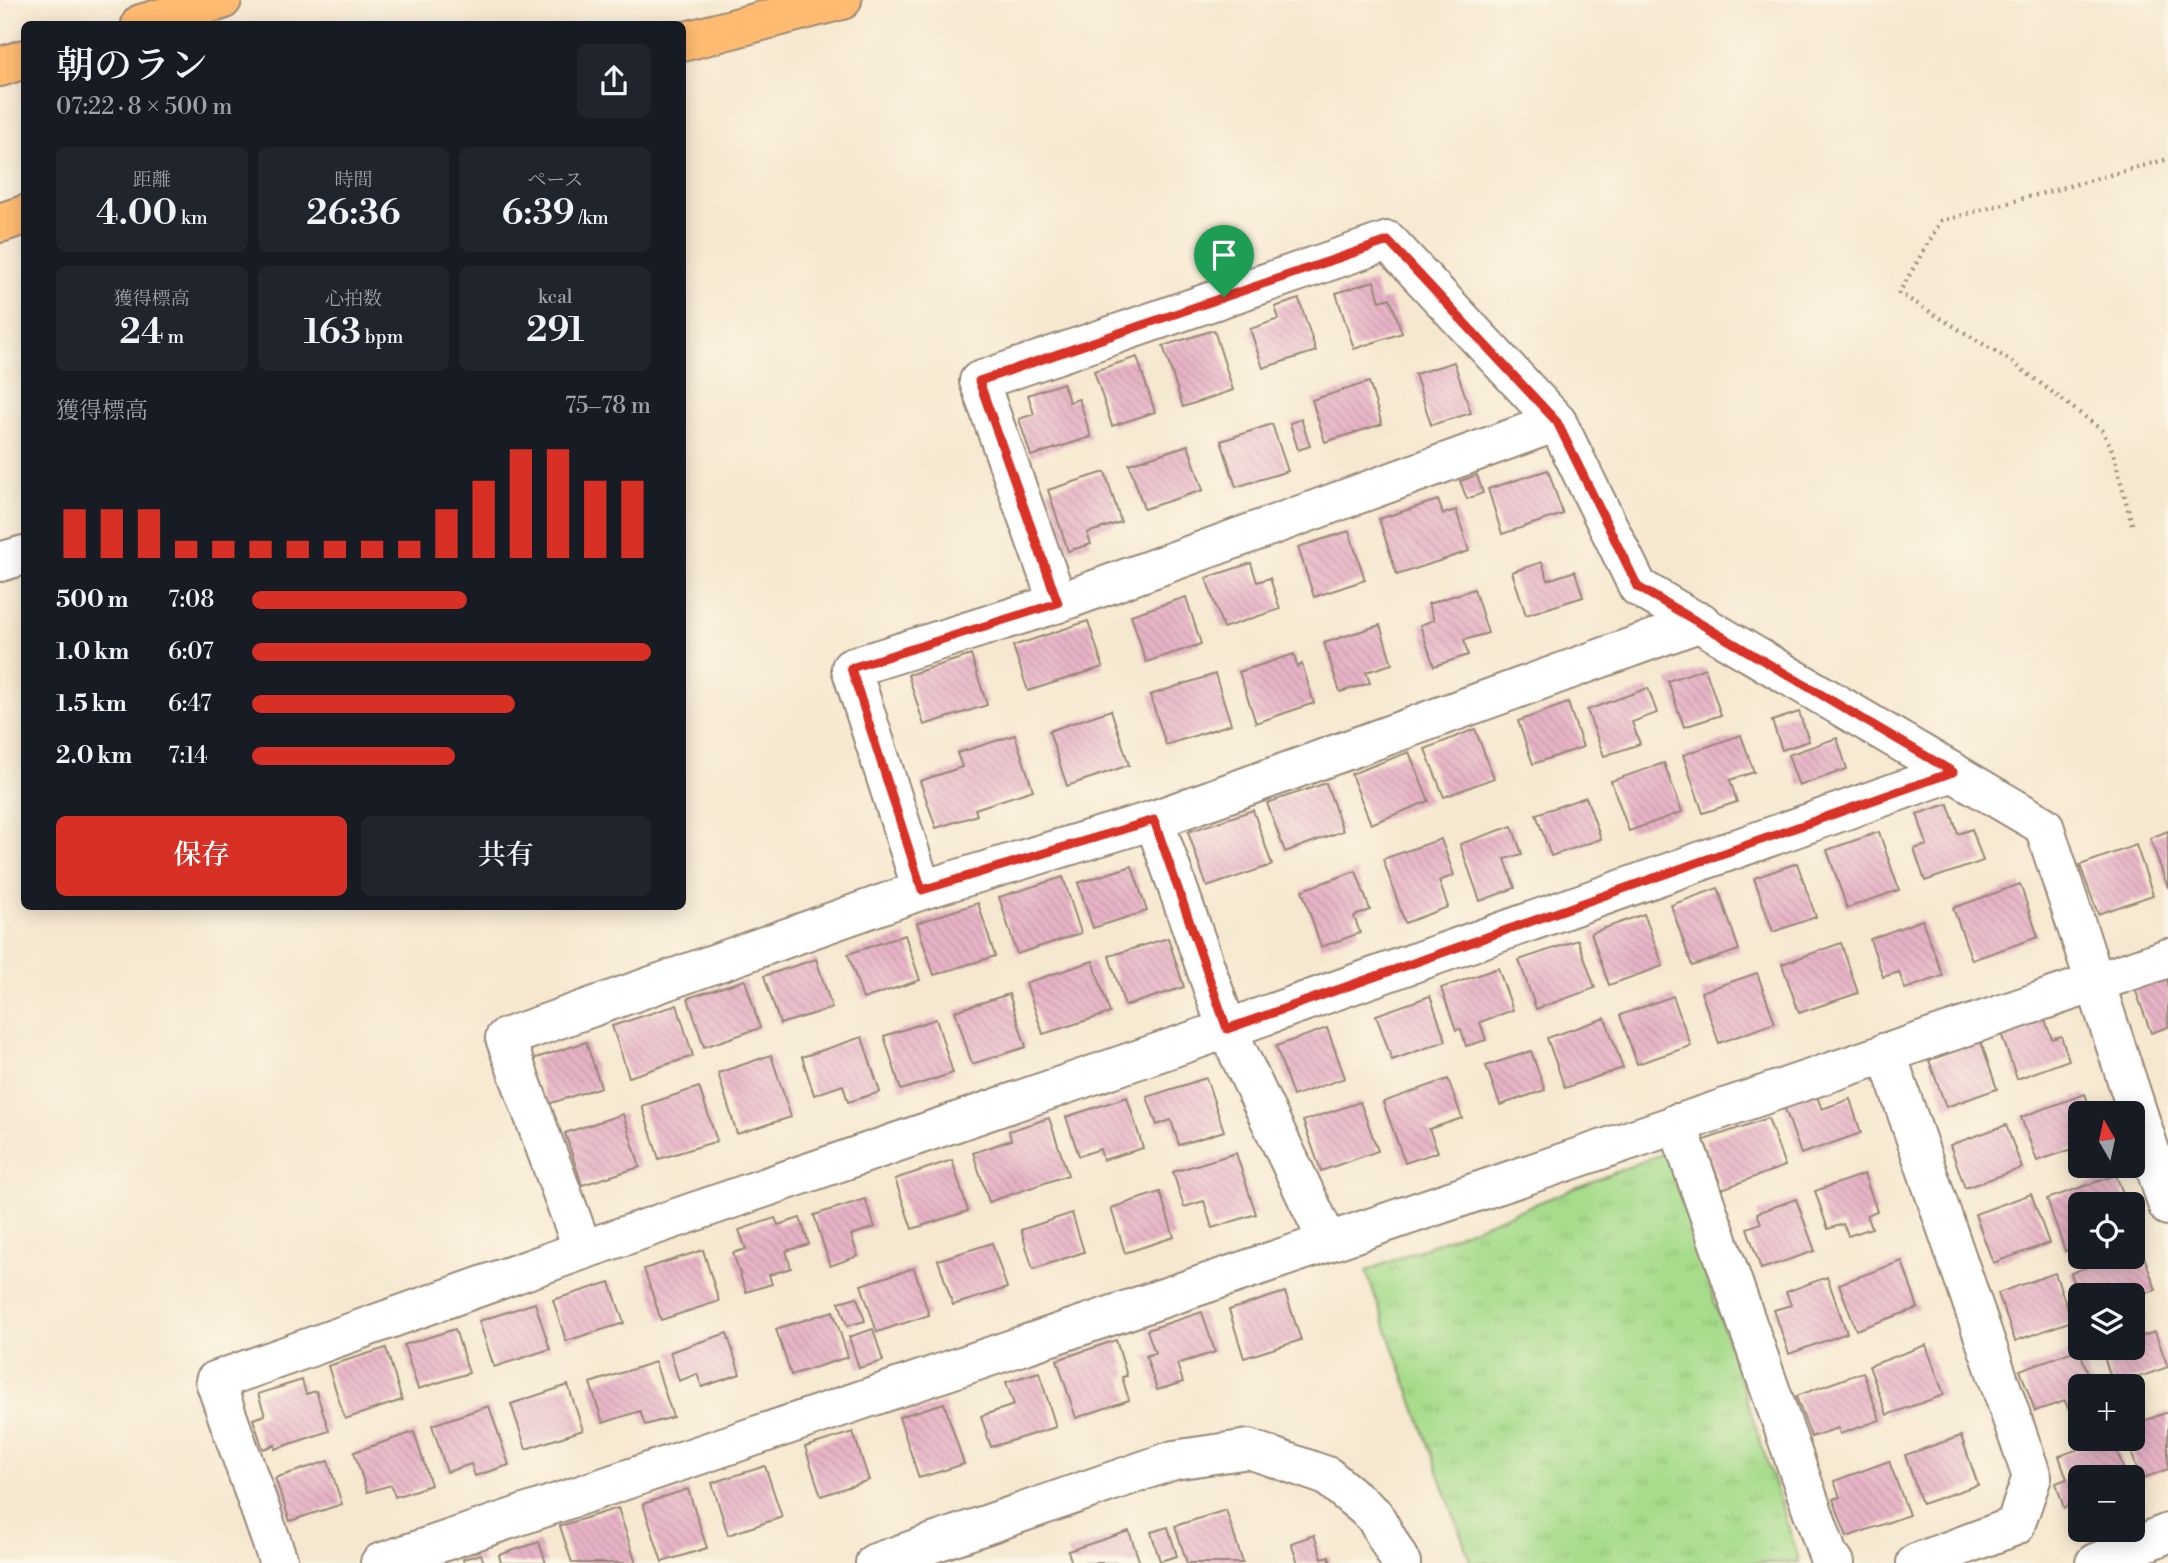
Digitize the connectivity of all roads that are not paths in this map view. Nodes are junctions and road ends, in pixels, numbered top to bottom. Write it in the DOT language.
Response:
graph roads {
  1 [pos="222,0"];
  2 [pos="842,0"];
  3 [pos="151,21"];
  4 [pos="686,40"];
  5 [pos="21,60"];
  6 [pos="0,67"];
  7 [pos="21,216"];
  8 [pos="0,223"];
  9 [pos="1557,422"];
  10 [pos="21,556"];
  11 [pos="0,562"];
  12 [pos="1058,603"];
  13 [pos="1701,622"];
  14 [pos="1953,772"];
  15 [pos="1154,820"];
  16 [pos="922,890"];
  17 [pos="2168,958"];
  18 [pos="2096,982"];
  19 [pos="1227,1029"];
  20 [pos="1886,1052"];
  21 [pos="1677,1123"];
  22 [pos="2168,1206"];
  23 [pos="1327,1240"];
  24 [pos="583,1250"];
  25 [pos="2168,1533"];
  26 [pos="279,1563"];
  27 [pos="380,1563"];
  28 [pos="875,1563"];
  29 [pos="1401,1563"];
  30 [pos="1835,1563"];
  31 [pos="1916,1563"];
  32 [pos="2095,1563"];
  1 -- 3 [label="highway"];
  2 -- 4 [label="highway"];
  5 -- 6 [label="highway"];
  7 -- 8 [label="highway"];
  9 -- 12 [label="street"];
  9 -- 12 [label="street"];
  9 -- 13 [label="street"];
  10 -- 11 [label="street"];
  12 -- 16 [label="street"];
  13 -- 14 [label="street"];
  13 -- 15 [label="street"];
  14 -- 18 [label="street"];
  14 -- 19 [label="street"];
  15 -- 16 [label="street"];
  15 -- 19 [label="street"];
  16 -- 24 [label="street"];
  17 -- 18 [label="street"];
  18 -- 20 [label="street"];
  18 -- 22 [label="street"];
  19 -- 23 [label="street"];
  19 -- 24 [label="street"];
  20 -- 21 [label="street"];
  20 -- 31 [label="street"];
  21 -- 23 [label="street"];
  21 -- 30 [label="street"];
  23 -- 27 [label="street"];
  24 -- 26 [label="street"];
  25 -- 32 [label="street"];
  28 -- 29 [label="street"];
}
